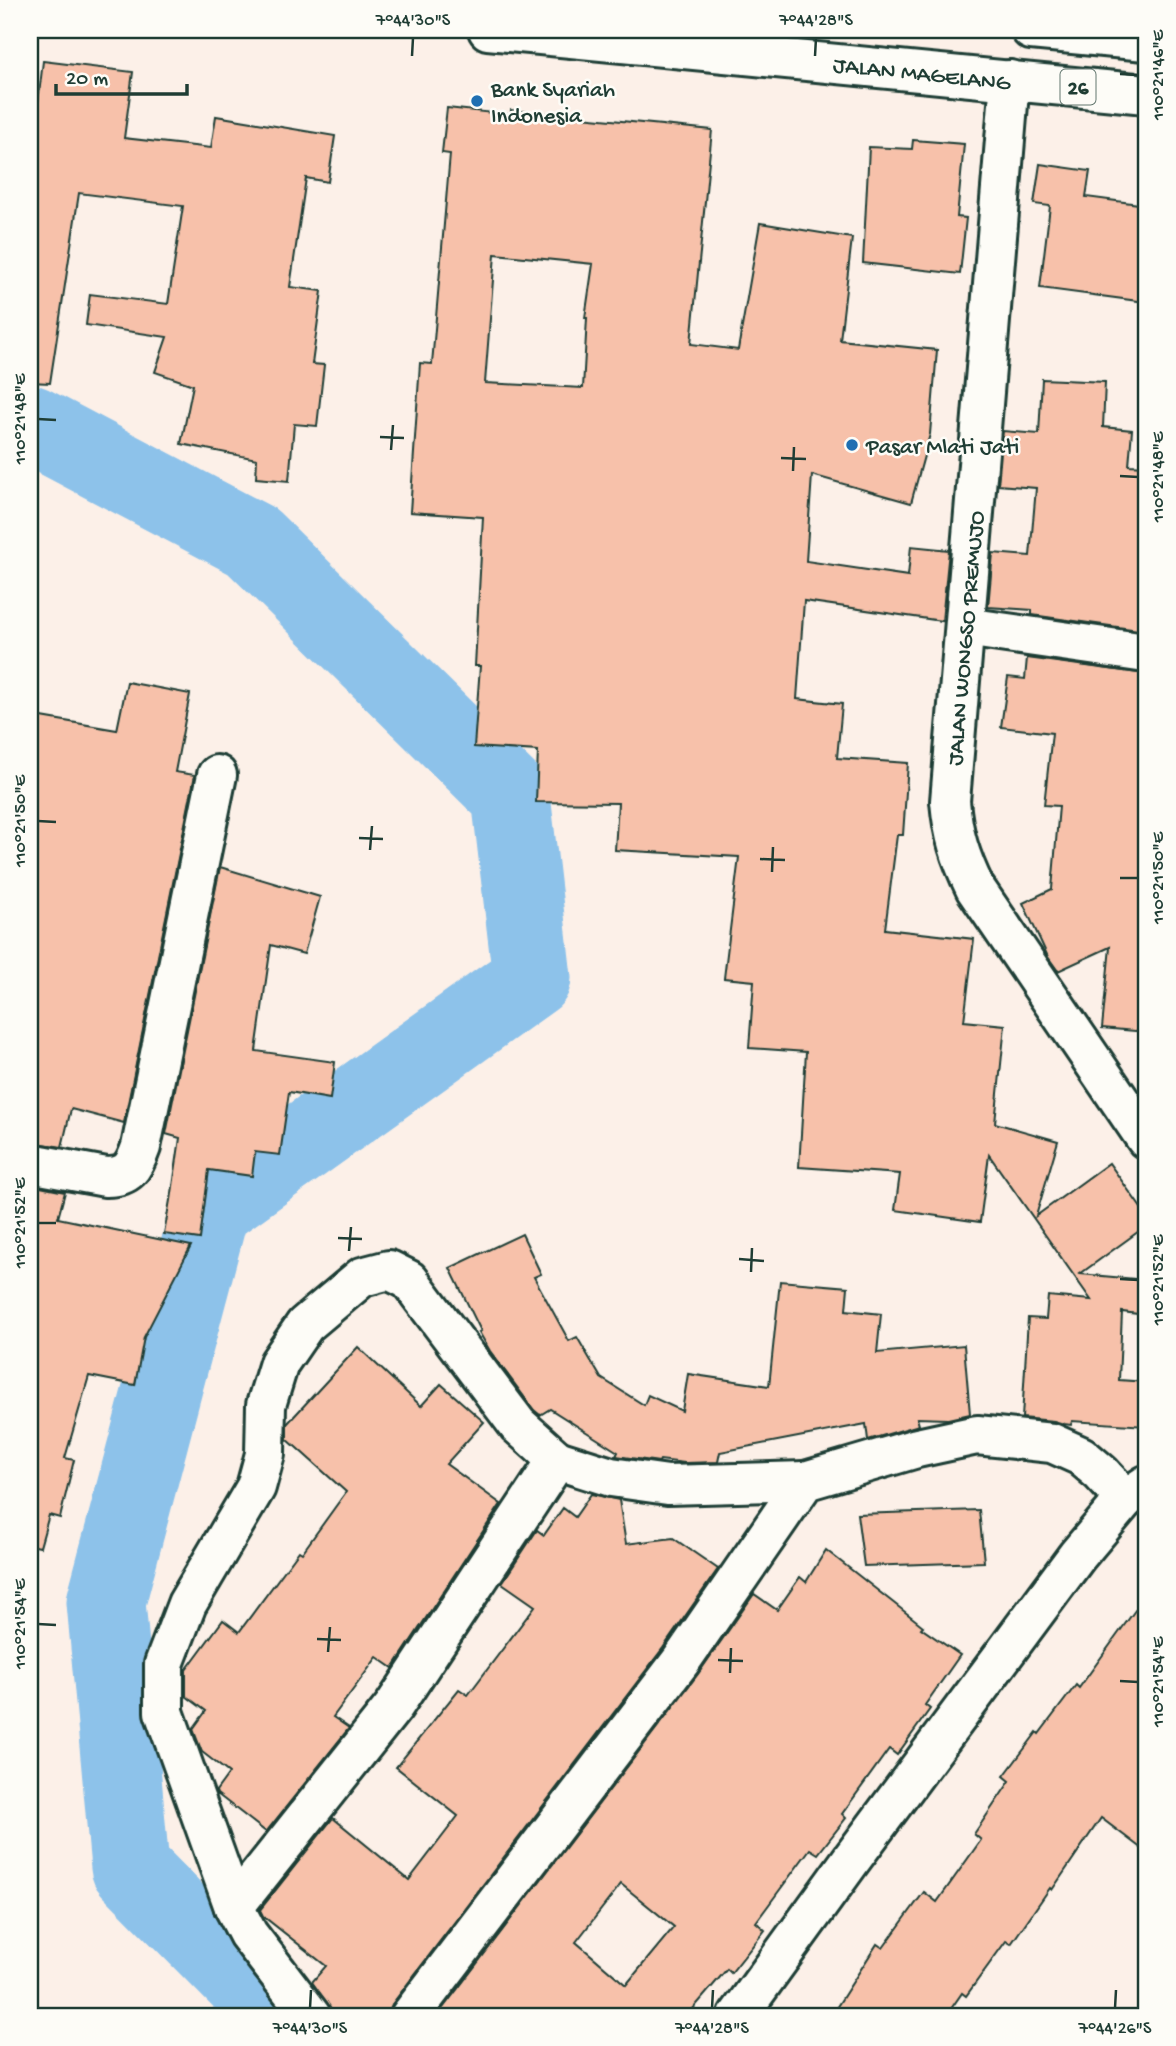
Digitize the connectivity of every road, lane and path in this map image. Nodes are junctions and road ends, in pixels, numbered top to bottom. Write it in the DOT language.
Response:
graph roads {
  1 [pos="488,30"];
  2 [pos="1031,30"];
  3 [pos="1146,41"];
  4 [pos="1010,80"];
  5 [pos="1146,94"];
  6 [pos="965,627"];
  7 [pos="1146,653"];
  8 [pos="217,775"];
  9 [pos="1146,1139"];
  10 [pos="30,1163"];
  11 [pos="557,1460"];
  12 [pos="805,1481"];
  13 [pos="1136,1492"];
  14 [pos="233,1907"];
  15 [pos="311,2016"];
  16 [pos="410,2016"];
  17 [pos="738,2016"];
  1 -- 4 [label="main road, JALAN MAGELANG / 26"];
  2 -- 3 [label="main road, 26"];
  4 -- 5 [label="main road, JALAN MAGELANG / 26"];
  4 -- 6 [label="main road, JALAN WONGSO PREMUJO"];
  6 -- 7 [label="main road"];
  6 -- 9 [label="main road, JALAN WONGSO PREMUJO"];
  8 -- 10 [label="main road"];
  11 -- 12 [label="main road"];
  11 -- 14 [label="main road"];
  11 -- 14 [label="main road"];
  12 -- 13 [label="main road"];
  12 -- 16 [label="main road"];
  13 -- 17 [label="main road"];
  14 -- 15 [label="main road"];
}
